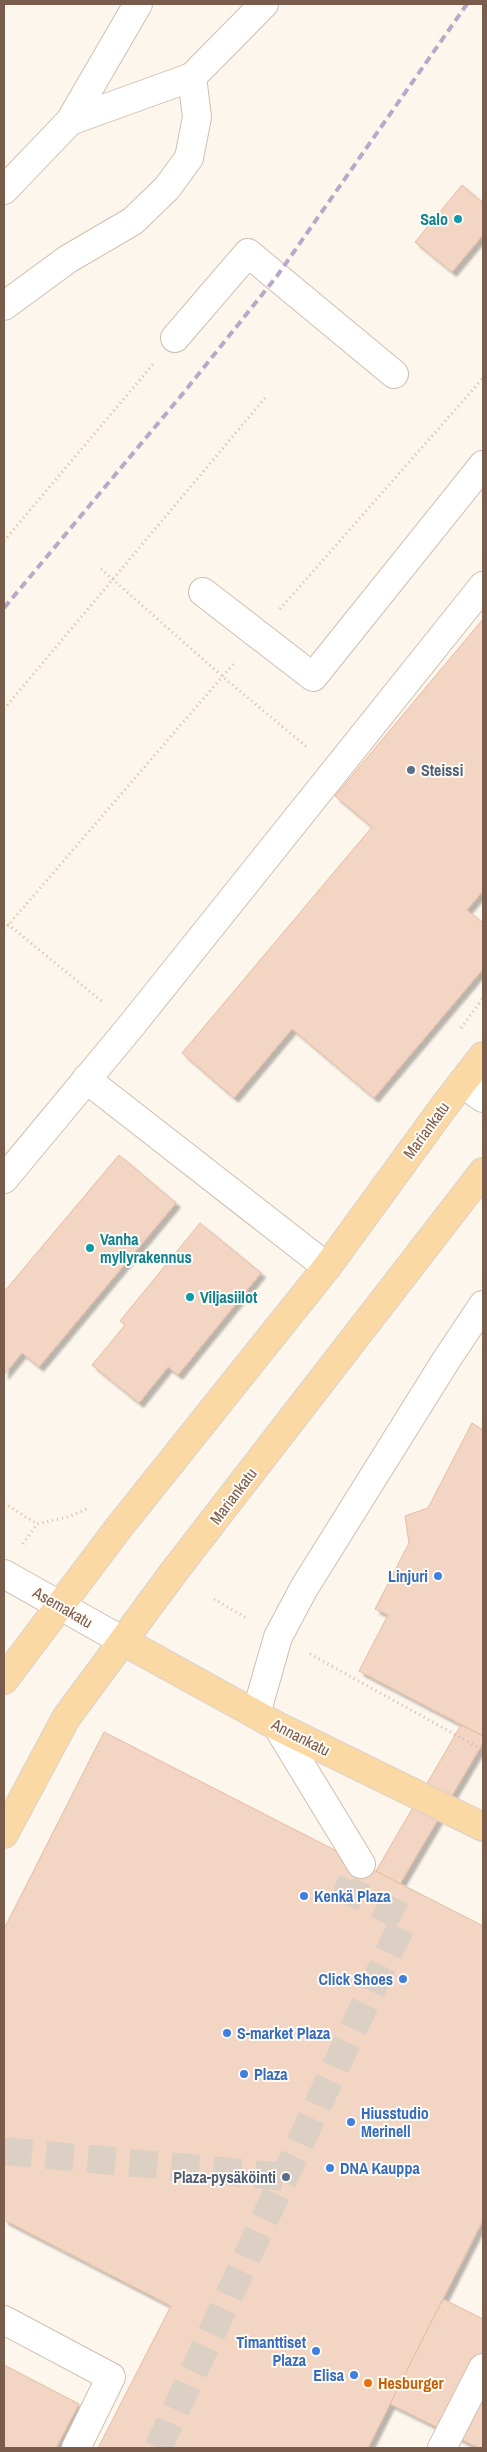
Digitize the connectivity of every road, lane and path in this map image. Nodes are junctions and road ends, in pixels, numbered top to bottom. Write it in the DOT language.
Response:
graph roads {
  1 [pos="138,4"];
  2 [pos="264,4"];
  3 [pos="192,77"];
  4 [pos="70,121"];
  5 [pos="4,190"];
  6 [pos="4,306"];
  7 [pos="175,338"];
  8 [pos="394,374"];
  9 [pos="265,398"];
  10 [pos="483,465"];
  11 [pos="4,541"];
  12 [pos="101,569"];
  13 [pos="112,579"];
  14 [pos="483,586"];
  15 [pos="203,592"];
  16 [pos="4,709"];
  17 [pos="336,771"];
  18 [pos="4,921"];
  19 [pos="483,998"];
  20 [pos="131,1026"];
  21 [pos="460,1030"];
  22 [pos="483,1056"];
  23 [pos="86,1079"];
  24 [pos="473,1090"];
  25 [pos="483,1172"];
  26 [pos="4,1179"];
  27 [pos="327,1266"];
  28 [pos="483,1305"];
  29 [pos="4,1503"];
  30 [pos="94,1506"];
  31 [pos="37,1524"];
  32 [pos="20,1548"];
  33 [pos="4,1574"];
  34 [pos="214,1599"];
  35 [pos="60,1605"];
  36 [pos="278,1637"];
  37 [pos="123,1641"];
  38 [pos="4,1680"];
  39 [pos="267,1720"];
  40 [pos="483,1750"];
  41 [pos="483,1827"];
  42 [pos="4,1834"];
  43 [pos="361,1864"];
  44 [pos="4,2320"];
  45 [pos="483,2368"];
  46 [pos="76,2448"];
  47 [pos="442,2448"];
  1 -- 4 [label="street"];
  2 -- 3 [label="street"];
  3 -- 4 [label="street"];
  3 -- 6 [label="street"];
  4 -- 5 [label="street"];
  7 -- 8 [label="street"];
  7 -- 11 [label="path"];
  9 -- 13 [label="path"];
  10 -- 15 [label="street"];
  12 -- 13 [label="path"];
  13 -- 16 [label="path"];
  13 -- 17 [label="path"];
  14 -- 17 [label="street"];
  17 -- 20 [label="street"];
  18 -- 20 [label="path"];
  19 -- 21 [label="path"];
  20 -- 23 [label="street"];
  22 -- 24 [label="main road, Mariankatu"];
  23 -- 26 [label="street"];
  23 -- 27 [label="street"];
  24 -- 27 [label="main road, Mariankatu"];
  25 -- 37 [label="main road, Mariankatu"];
  27 -- 35 [label="main road, Mariankatu"];
  28 -- 36 [label="street"];
  29 -- 31 [label="path"];
  30 -- 31 [label="path"];
  31 -- 32 [label="path"];
  33 -- 35 [label="street, Asemakatu"];
  34 -- 36 [label="path"];
  35 -- 37 [label="street, Asemakatu"];
  35 -- 38 [label="main road, Mariankatu"];
  36 -- 39 [label="street"];
  36 -- 40 [label="path"];
  37 -- 39 [label="main road, Annankatu"];
  37 -- 42 [label="main road, Mariankatu"];
  39 -- 41 [label="main road, Annankatu"];
  39 -- 43 [label="street"];
  44 -- 46 [label="street"];
  45 -- 47 [label="street"];
}
